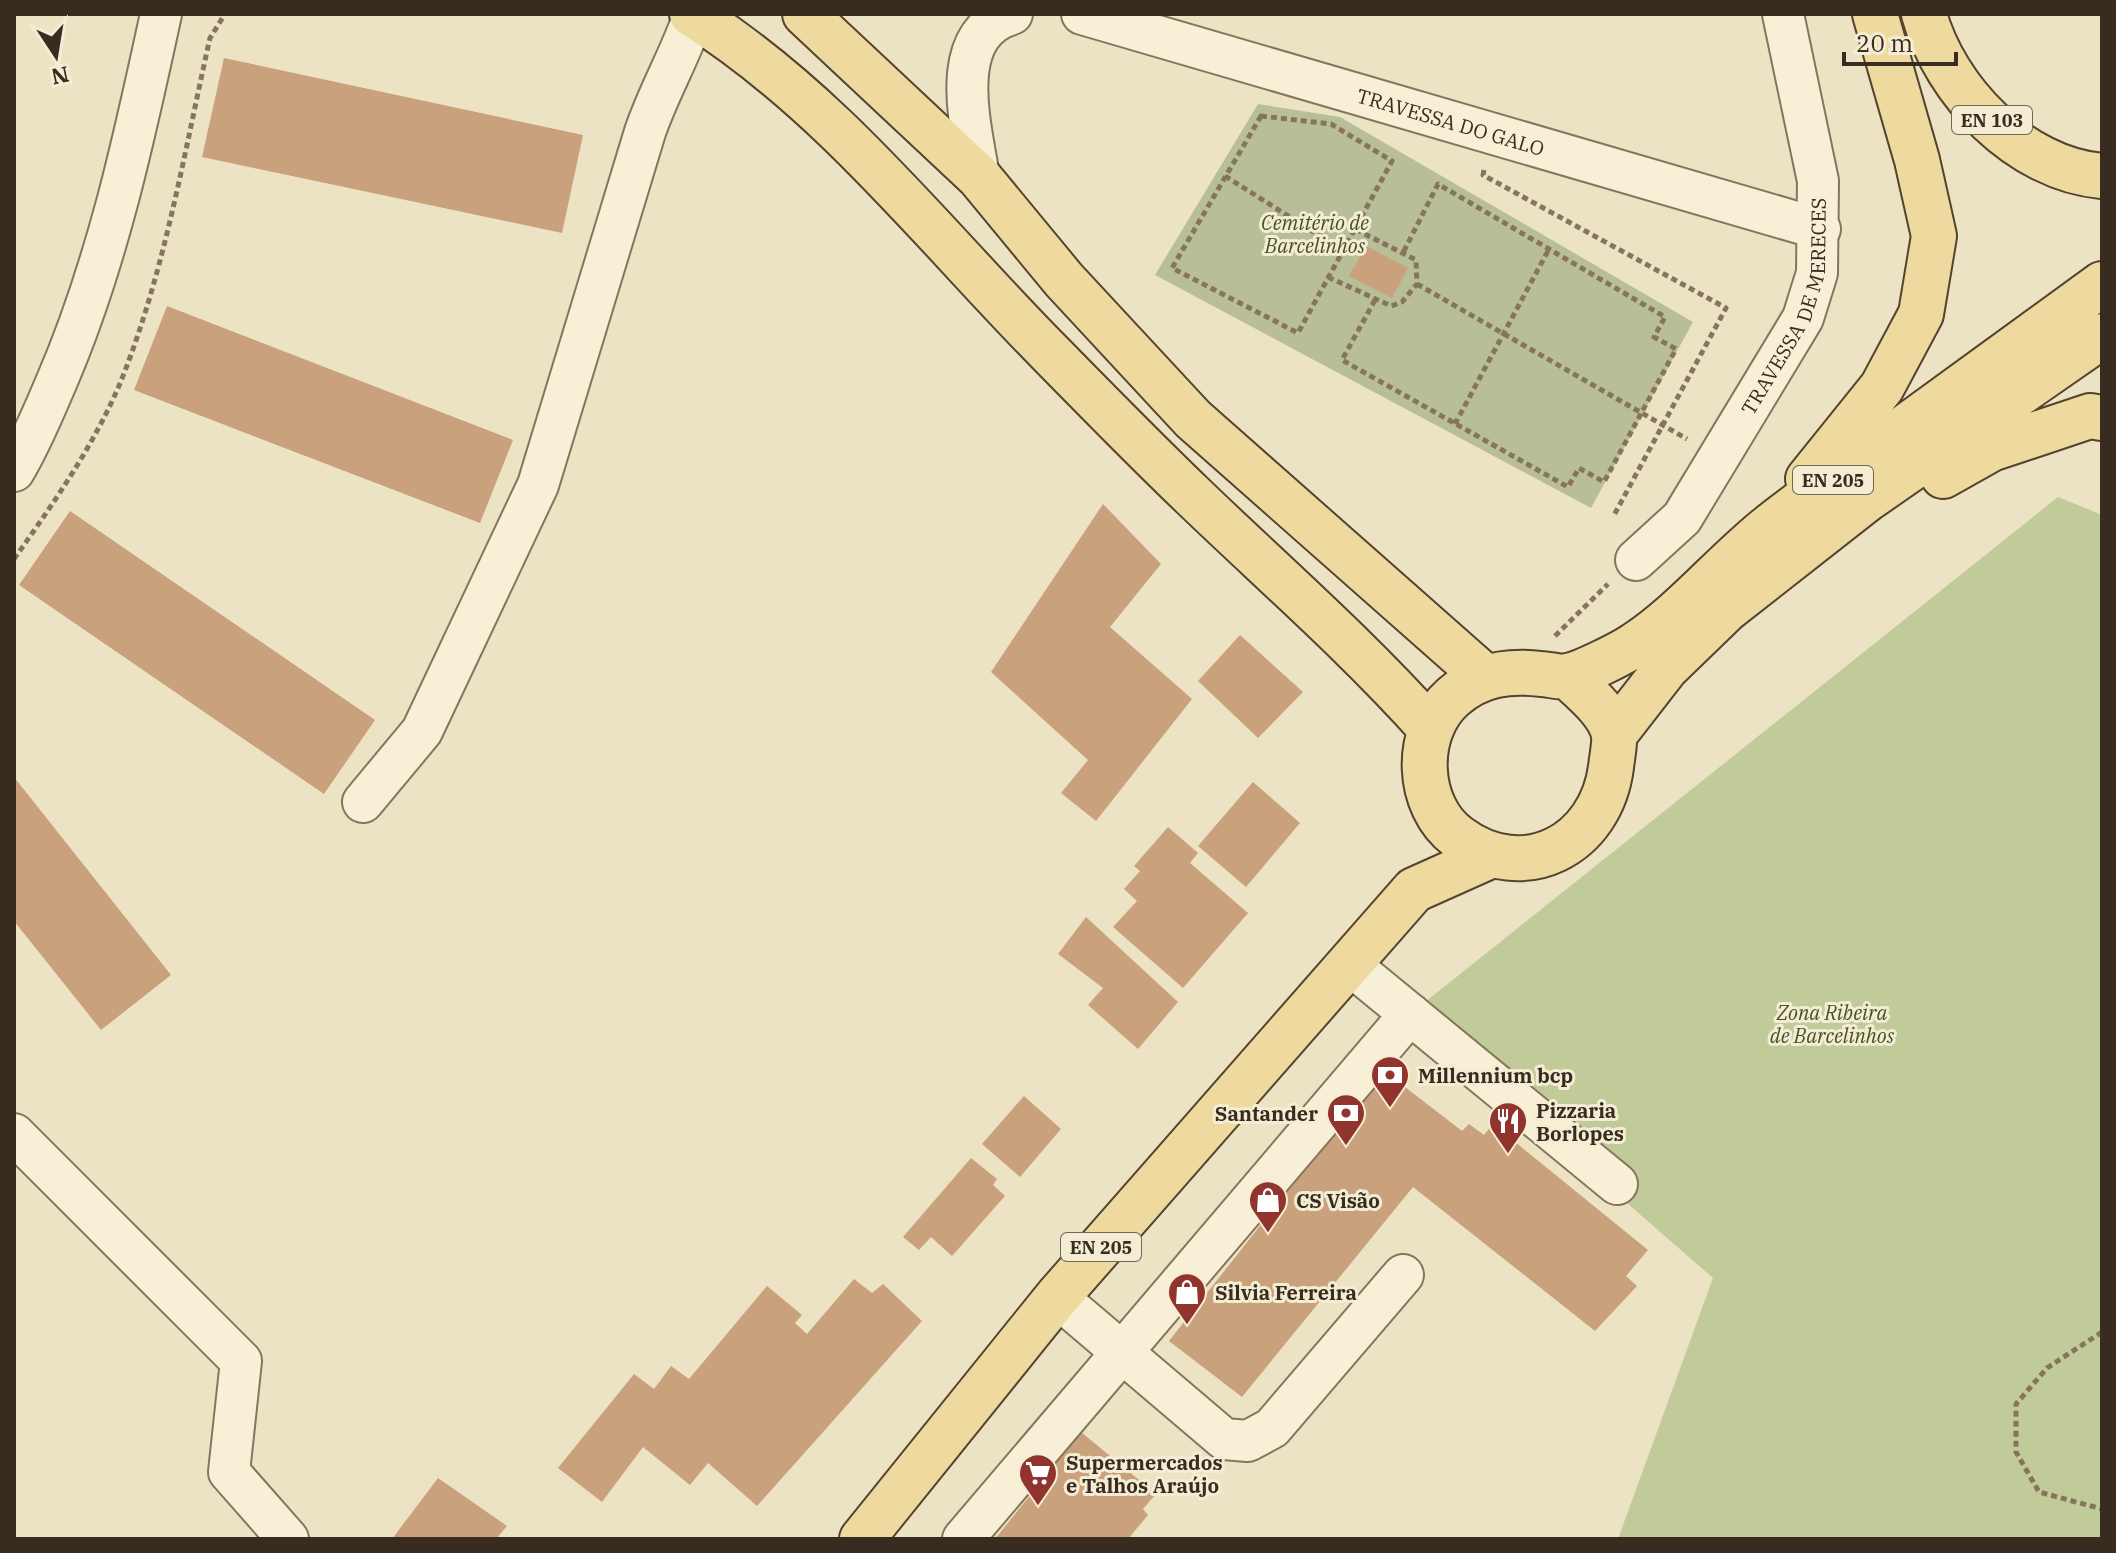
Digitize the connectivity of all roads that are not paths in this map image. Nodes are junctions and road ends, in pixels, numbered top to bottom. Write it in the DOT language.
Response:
graph roads {
  1 [pos="161,14"];
  2 [pos="805,14"];
  3 [pos="1012,14"];
  4 [pos="1082,14"];
  5 [pos="1783,14"];
  6 [pos="1875,14"];
  7 [pos="1924,14"];
  8 [pos="693,15"];
  9 [pos="2102,176"];
  10 [pos="979,177"];
  11 [pos="1820,229"];
  12 [pos="2102,284"];
  13 [pos="2102,336"];
  14 [pos="2102,418"];
  15 [pos="14,471"];
  16 [pos="1866,500"];
  17 [pos="1769,526"];
  18 [pos="1636,560"];
  19 [pos="1567,676"];
  20 [pos="1485,677"];
  21 [pos="1431,729"];
  22 [pos="1614,735"];
  23 [pos="363,802"];
  24 [pos="1436,816"];
  25 [pos="1490,856"];
  26 [pos="1414,890"];
  27 [pos="1349,964"];
  28 [pos="1410,1014"];
  29 [pos="14,1134"];
  30 [pos="1617,1184"];
  31 [pos="1403,1275"];
  32 [pos="1057,1297"];
  33 [pos="1124,1354"];
  34 [pos="288,1539"];
  35 [pos="862,1539"];
  36 [pos="963,1539"];
  1 -- 15 [label="street"];
  2 -- 10 [label="main road"];
  3 -- 10 [label="street"];
  4 -- 11 [label="street, TRAVESSA DO GALO"];
  5 -- 11 [label="street, TRAVESSA DE MERECES"];
  6 -- 17 [label="main road"];
  7 -- 9 [label="main road, EN 103"];
  8 -- 21 [label="main road"];
  8 -- 23 [label="street"];
  10 -- 20 [label="main road"];
  11 -- 18 [label="street, TRAVESSA DE MERECES"];
  12 -- 17 [label="main road, EN 205"];
  13 -- 16 [label="main road, EN 205"];
  14 -- 16 [label="main road"];
  16 -- 22 [label="main road, EN 205"];
  17 -- 19 [label="main road, EN 205"];
  19 -- 20 [label="main road"];
  19 -- 22 [label="main road"];
  20 -- 21 [label="main road"];
  21 -- 24 [label="main road"];
  22 -- 25 [label="main road"];
  24 -- 25 [label="main road"];
  24 -- 26 [label="main road"];
  25 -- 26 [label="main road, EN 205"];
  26 -- 27 [label="main road, EN 205"];
  27 -- 28 [label="street"];
  27 -- 32 [label="main road, EN 205"];
  28 -- 30 [label="street"];
  28 -- 33 [label="street"];
  29 -- 34 [label="street"];
  31 -- 33 [label="street"];
  32 -- 33 [label="street"];
  32 -- 35 [label="main road, EN 205"];
  33 -- 36 [label="street"];
}
